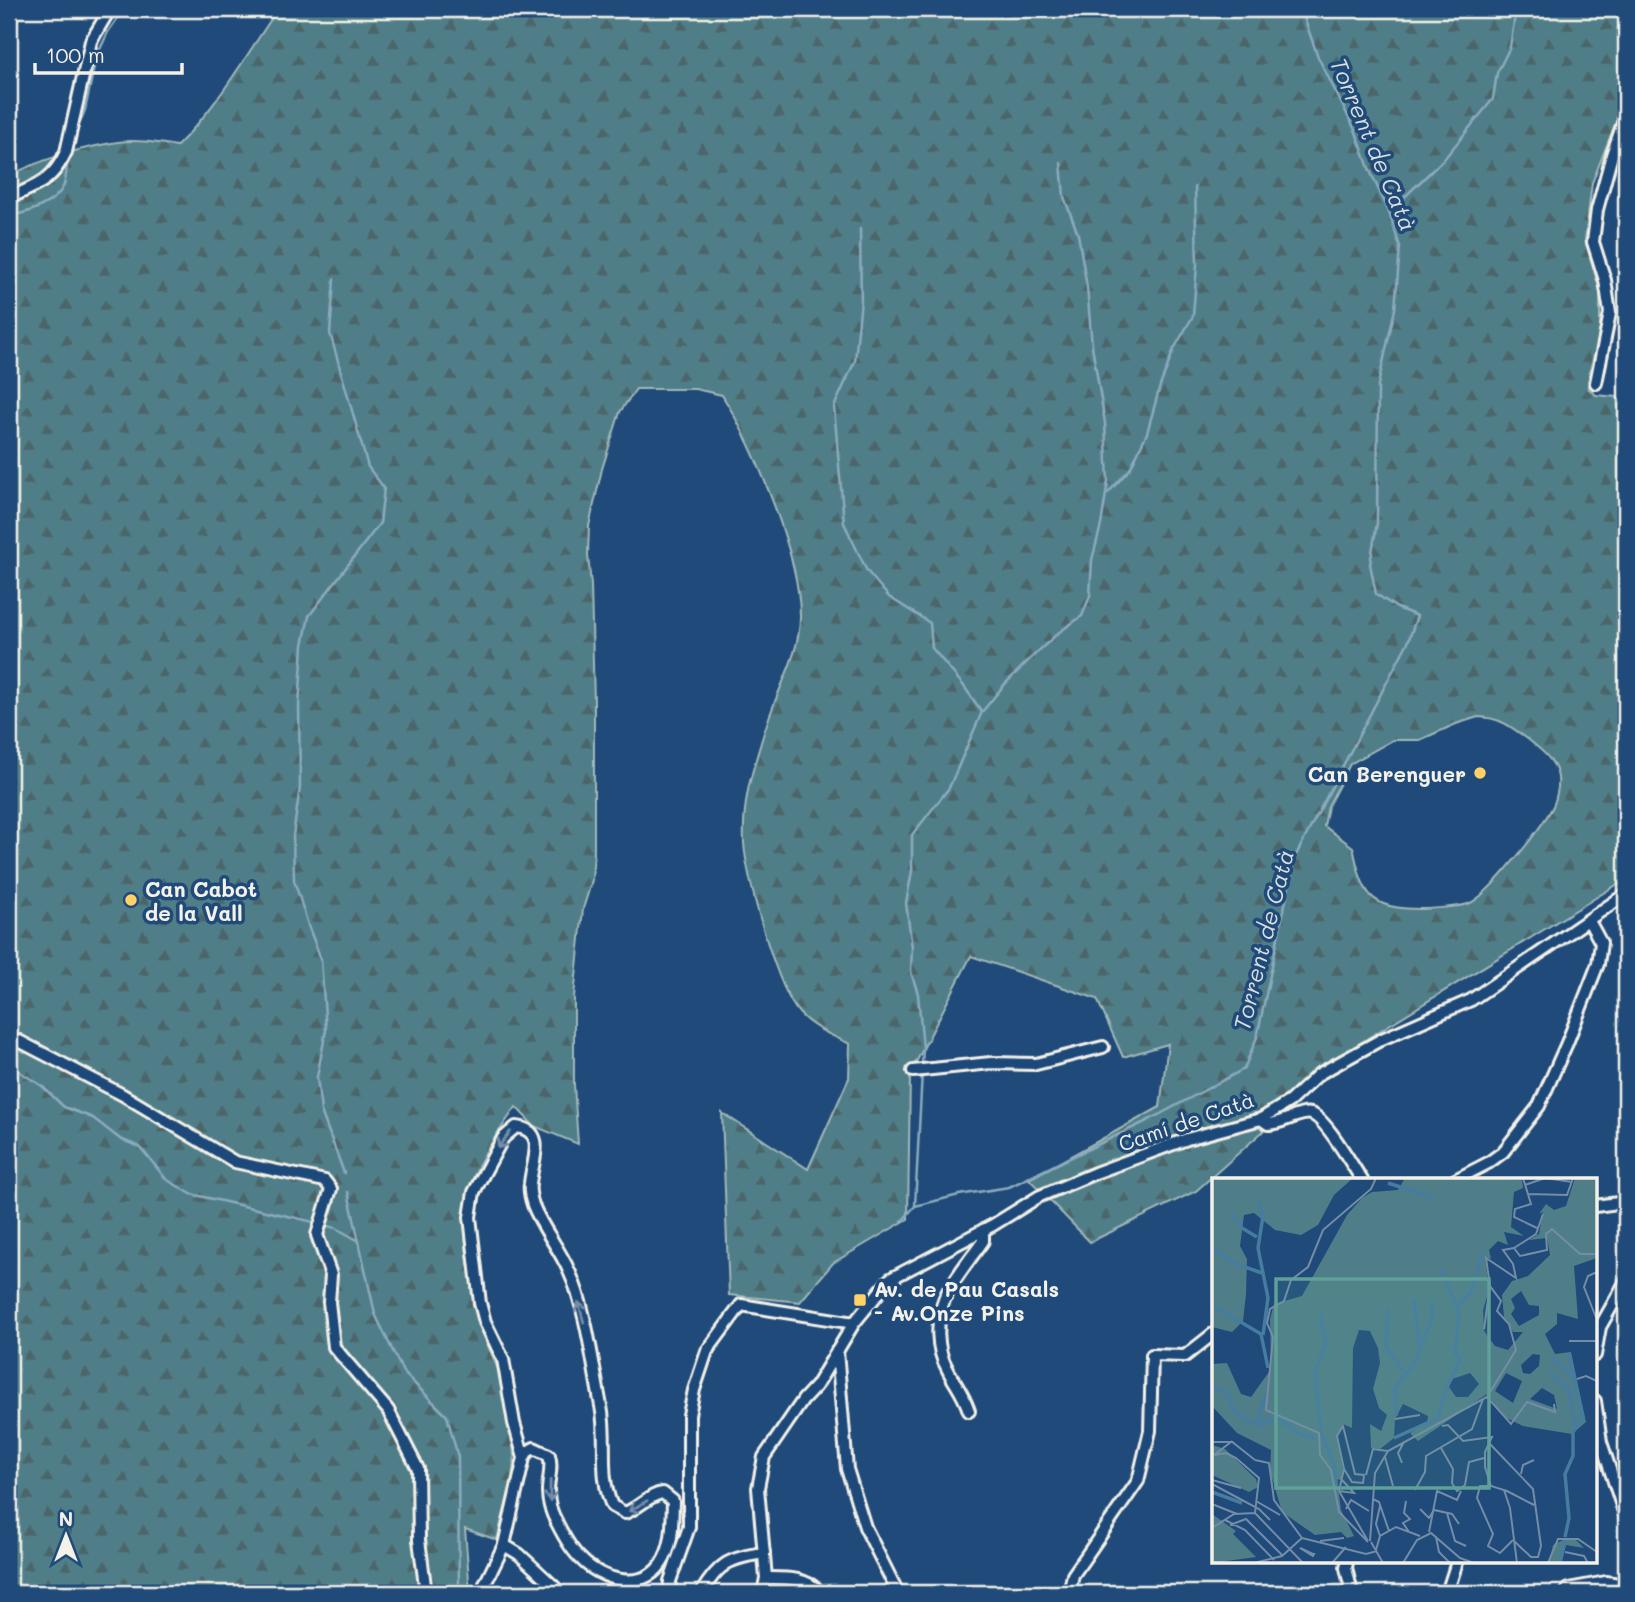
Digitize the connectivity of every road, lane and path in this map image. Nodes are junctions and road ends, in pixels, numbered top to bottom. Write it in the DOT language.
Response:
graph roads {
  1 [pos="110,9"];
  2 [pos="1626,115"];
  3 [pos="9,198"];
  4 [pos="1597,383"];
  5 [pos="1626,894"];
  6 [pos="1616,903"];
  7 [pos="1626,913"];
  8 [pos="1589,921"];
  9 [pos="9,1040"];
  10 [pos="1103,1047"];
  11 [pos="913,1071"];
  12 [pos="1261,1119"];
  13 [pos="1361,1178"];
  14 [pos="1459,1178"];
  15 [pos="1626,1202"];
  16 [pos="1596,1206"];
  17 [pos="983,1230"];
  18 [pos="1626,1281"];
  19 [pos="854,1323"];
  20 [pos="1212,1335"];
  21 [pos="1596,1350"];
  22 [pos="837,1351"];
  23 [pos="1596,1408"];
  24 [pos="969,1411"];
  25 [pos="524,1458"];
  26 [pos="1626,1518"];
  27 [pos="504,1545"];
  28 [pos="764,1553"];
  29 [pos="1347,1564"];
  30 [pos="1456,1564"];
  31 [pos="766,1578"];
  32 [pos="1626,1585"];
  33 [pos="897,1589"];
  34 [pos="426,1593"];
  35 [pos="484,1593"];
  36 [pos="561,1593"];
  37 [pos="669,1593"];
  38 [pos="701,1593"];
  39 [pos="763,1593"];
  40 [pos="821,1593"];
  41 [pos="1069,1593"];
  42 [pos="1352,1593"];
  43 [pos="1447,1593"];
  44 [pos="1565,1593"];
  1 -- 3 [label="street"];
  2 -- 4 [label="street"];
  5 -- 6 [label="street, Camí de Catà"];
  6 -- 7 [label="street"];
  6 -- 8 [label="street, Camí de Catà"];
  8 -- 12 [label="street, Camí de Catà"];
  8 -- 14 [label="street"];
  9 -- 34 [label="street"];
  10 -- 11 [label="street"];
  12 -- 13 [label="street"];
  12 -- 17 [label="street, Camí de Catà"];
  15 -- 16 [label="street"];
  17 -- 19 [label="street, Camí de Catà"];
  17 -- 24 [label="street"];
  18 -- 21 [label="street"];
  19 -- 22 [label="street"];
  19 -- 37 [label="street"];
  20 -- 41 [label="street"];
  22 -- 28 [label="street"];
  22 -- 33 [label="street"];
  23 -- 26 [label="street"];
  25 -- 25 [label="street, one-way"];
  25 -- 27 [label="street"];
  27 -- 35 [label="street"];
  27 -- 36 [label="street"];
  28 -- 31 [label="street"];
  28 -- 38 [label="street"];
  29 -- 42 [label="street"];
  30 -- 43 [label="street"];
  31 -- 39 [label="street"];
  31 -- 40 [label="street"];
  32 -- 44 [label="street"];
}
